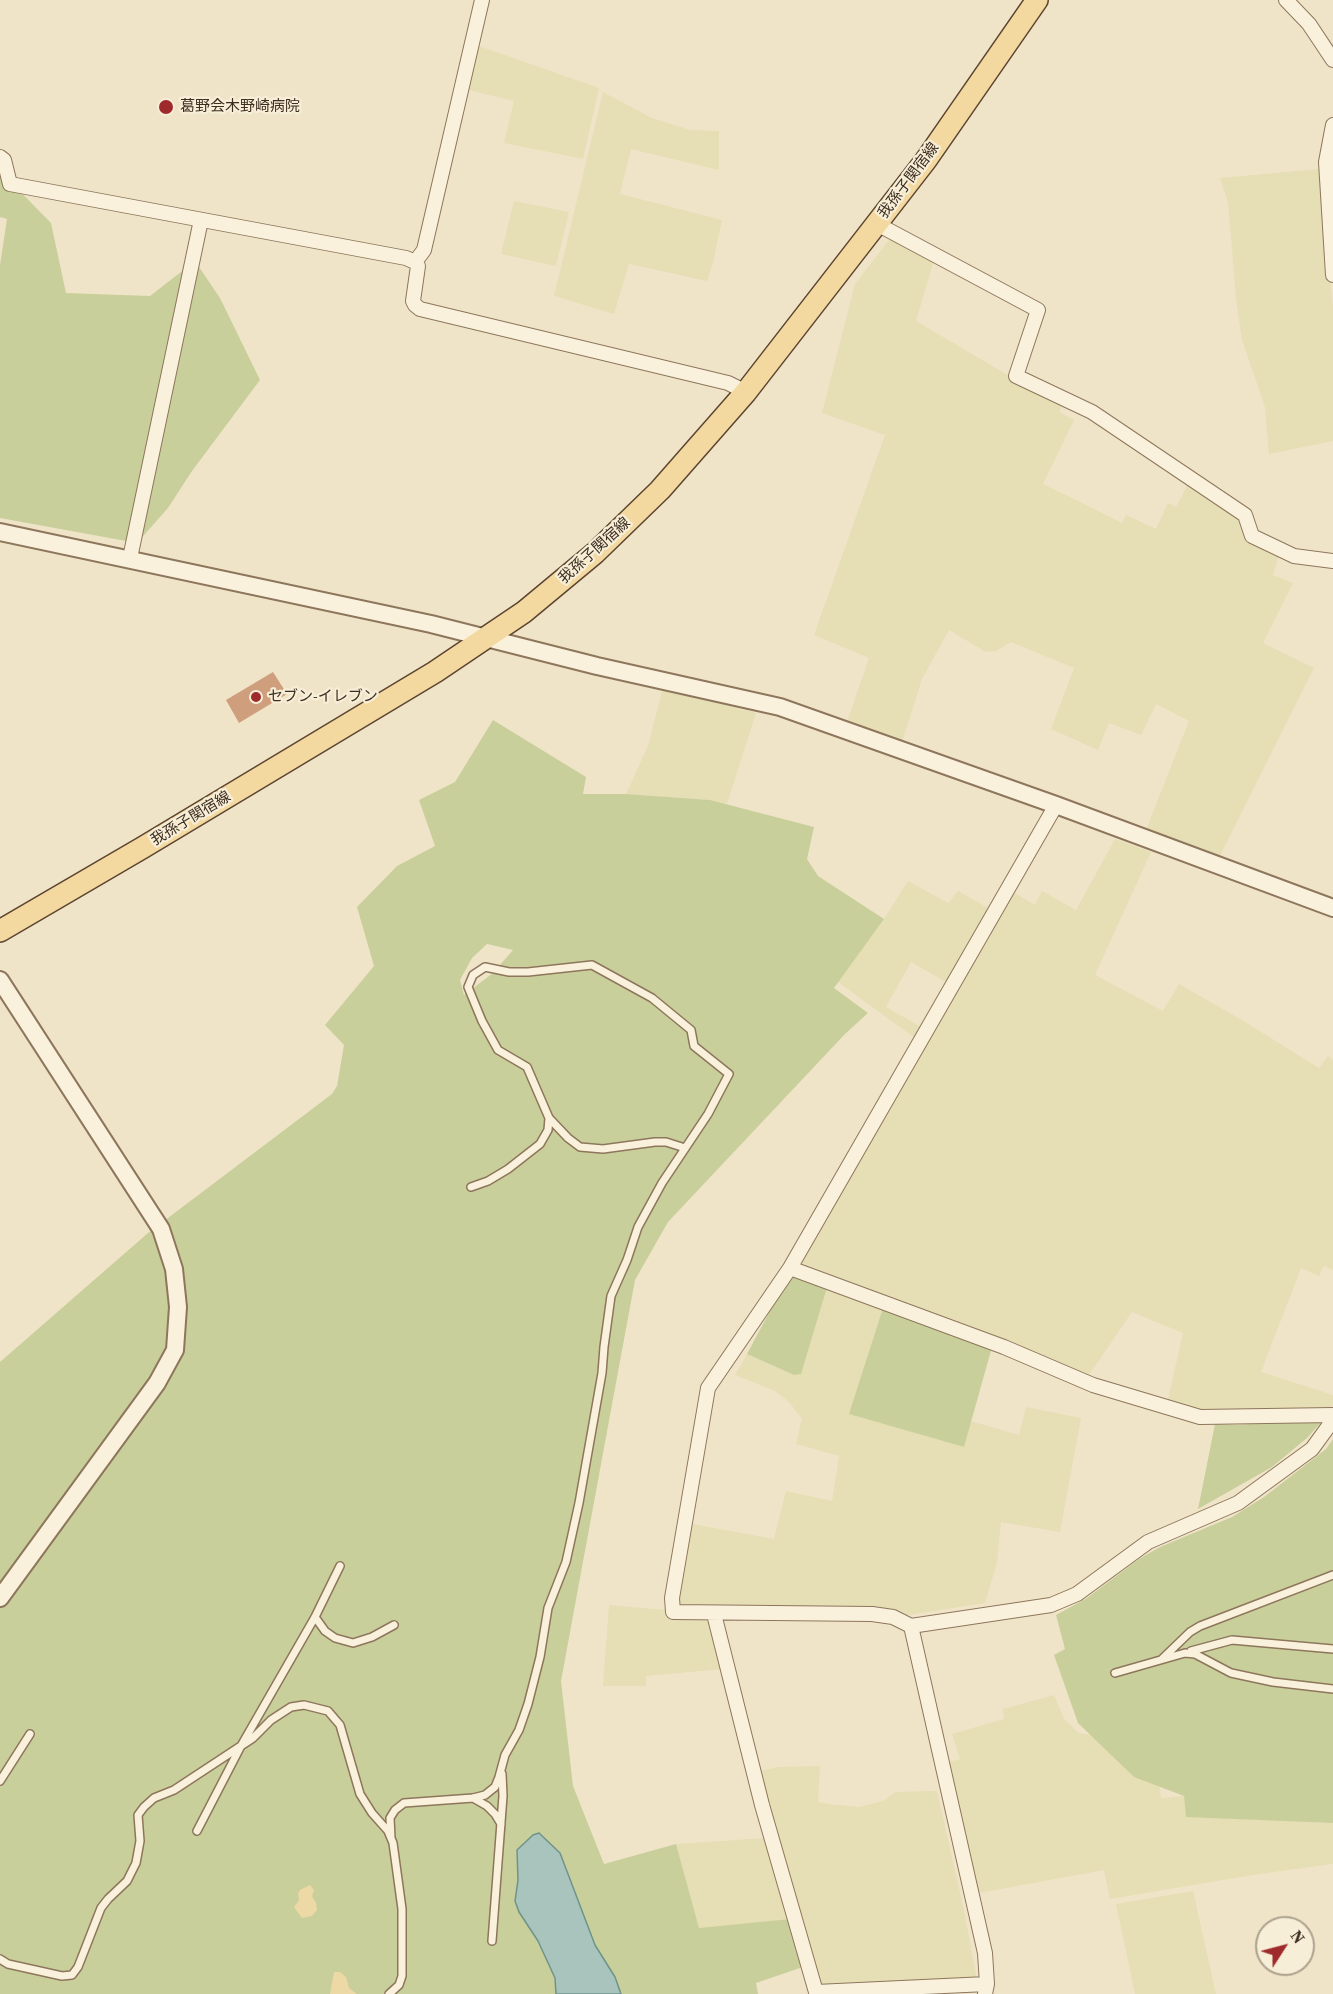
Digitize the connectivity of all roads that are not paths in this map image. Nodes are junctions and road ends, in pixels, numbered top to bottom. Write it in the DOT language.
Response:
graph roads {
  1 [pos="482,0"];
  2 [pos="1037,0"];
  3 [pos="1286,0"];
  4 [pos="1333,60"];
  5 [pos="1333,125"];
  6 [pos="0,157"];
  7 [pos="201,220"];
  8 [pos="877,224"];
  9 [pos="415,261"];
  10 [pos="1333,275"];
  11 [pos="746,392"];
  12 [pos="0,532"];
  13 [pos="130,558"];
  14 [pos="1333,561"];
  15 [pos="487,638"];
  16 [pos="1056,805"];
  17 [pos="1333,909"];
  18 [pos="0,931"];
  19 [pos="0,980"];
  20 [pos="549,1118"];
  21 [pos="685,1148"];
  22 [pos="471,1187"];
  23 [pos="790,1268"];
  24 [pos="1333,1415"];
  25 [pos="1333,1420"];
  26 [pos="340,1566"];
  27 [pos="1333,1575"];
  28 [pos="0,1598"];
  29 [pos="714,1614"];
  30 [pos="315,1617"];
  31 [pos="394,1625"];
  32 [pos="911,1626"];
  33 [pos="1333,1649"];
  34 [pos="1185,1653"];
  35 [pos="1161,1660"];
  36 [pos="1115,1673"];
  37 [pos="1333,1689"];
  38 [pos="30,1734"];
  39 [pos="241,1746"];
  40 [pos="501,1768"];
  41 [pos="0,1781"];
  42 [pos="473,1798"];
  43 [pos="501,1824"];
  44 [pos="197,1832"];
  45 [pos="391,1838"];
  46 [pos="492,1941"];
  47 [pos="0,1959"];
  48 [pos="986,1989"];
  49 [pos="389,1994"];
  1 -- 9 [label="street"];
  2 -- 8 [label="main road, 我孫子関宿線"];
  3 -- 4 [label="street"];
  5 -- 10 [label="street"];
  6 -- 7 [label="street"];
  7 -- 9 [label="street"];
  7 -- 13 [label="street"];
  8 -- 11 [label="main road, 我孫子関宿線"];
  8 -- 14 [label="street"];
  9 -- 11 [label="street"];
  11 -- 15 [label="main road, 我孫子関宿線"];
  12 -- 13 [label="street"];
  13 -- 15 [label="street"];
  15 -- 16 [label="street"];
  15 -- 18 [label="main road, 我孫子関宿線"];
  16 -- 17 [label="street"];
  16 -- 23 [label="street"];
  19 -- 28 [label="street"];
  20 -- 21 [label="lane"];
  20 -- 21 [label="lane"];
  20 -- 22 [label="lane"];
  21 -- 40 [label="lane"];
  23 -- 24 [label="street"];
  23 -- 29 [label="street"];
  25 -- 32 [label="street"];
  26 -- 30 [label="lane"];
  27 -- 35 [label="lane"];
  29 -- 32 [label="street"];
  29 -- 48 [label="street"];
  30 -- 31 [label="lane"];
  30 -- 39 [label="lane"];
  32 -- 48 [label="street"];
  33 -- 34 [label="lane"];
  34 -- 35 [label="lane"];
  34 -- 37 [label="lane"];
  35 -- 36 [label="lane"];
  38 -- 41 [label="lane"];
  39 -- 44 [label="lane"];
  39 -- 45 [label="lane"];
  39 -- 47 [label="lane"];
  40 -- 42 [label="lane"];
  40 -- 43 [label="lane"];
  42 -- 43 [label="lane"];
  42 -- 45 [label="lane"];
  43 -- 46 [label="lane"];
  45 -- 49 [label="lane"];
}
